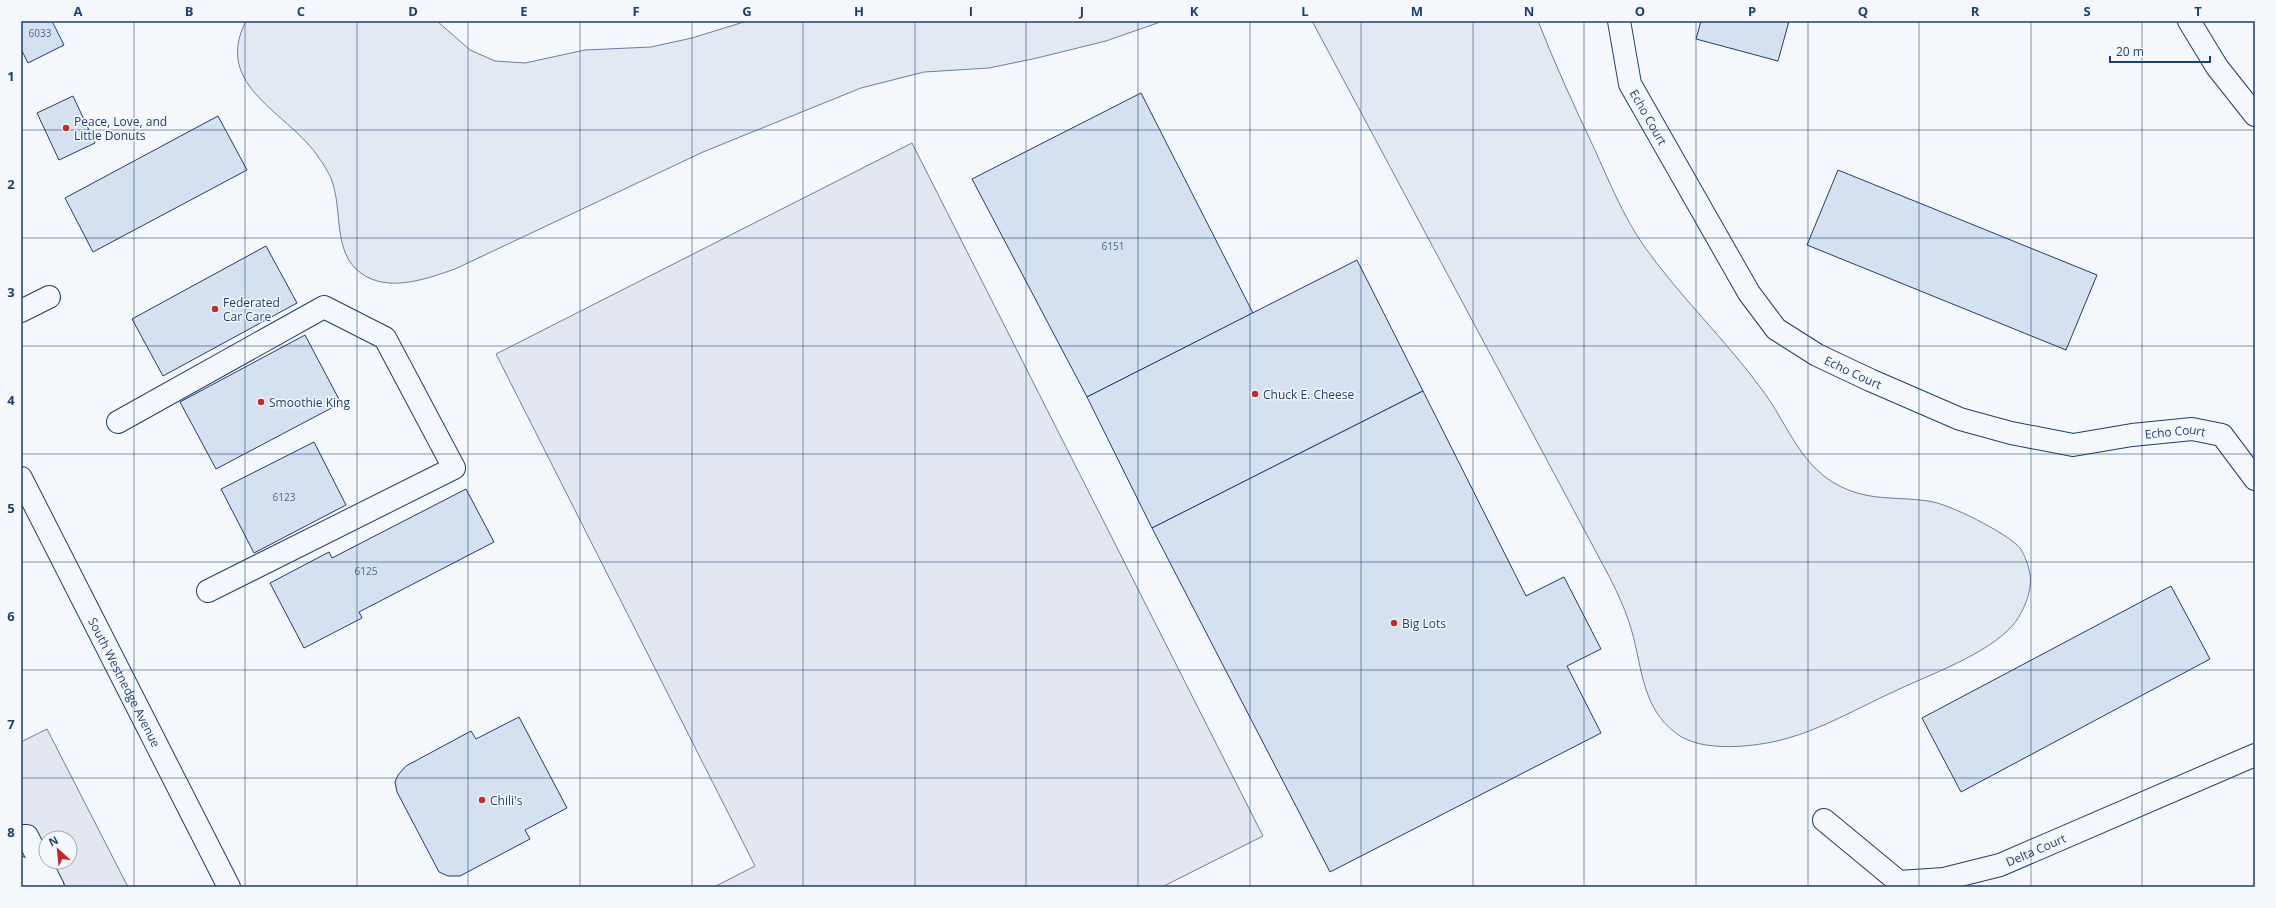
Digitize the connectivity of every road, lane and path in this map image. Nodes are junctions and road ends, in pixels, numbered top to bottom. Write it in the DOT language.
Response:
graph roads {
  1 [pos="1619,21"];
  2 [pos="2189,21"];
  3 [pos="2255,115"];
  4 [pos="49,297"];
  5 [pos="21,311"];
  6 [pos="118,422"];
  7 [pos="21,478"];
  8 [pos="2255,479"];
  9 [pos="208,591"];
  10 [pos="2255,755"];
  11 [pos="1824,820"];
  12 [pos="21,836"];
  13 [pos="21,868"];
  14 [pos="31,887"];
  15 [pos="53,887"];
  16 [pos="229,887"];
  1 -- 8 [label="street, Echo Court"];
  2 -- 3 [label="street"];
  4 -- 5 [label="street"];
  6 -- 9 [label="street"];
  7 -- 16 [label="street, South Westnedge Avenue"];
  10 -- 11 [label="street, Delta Court"];
  12 -- 15 [label="street"];
  13 -- 14 [label="street"];
}
